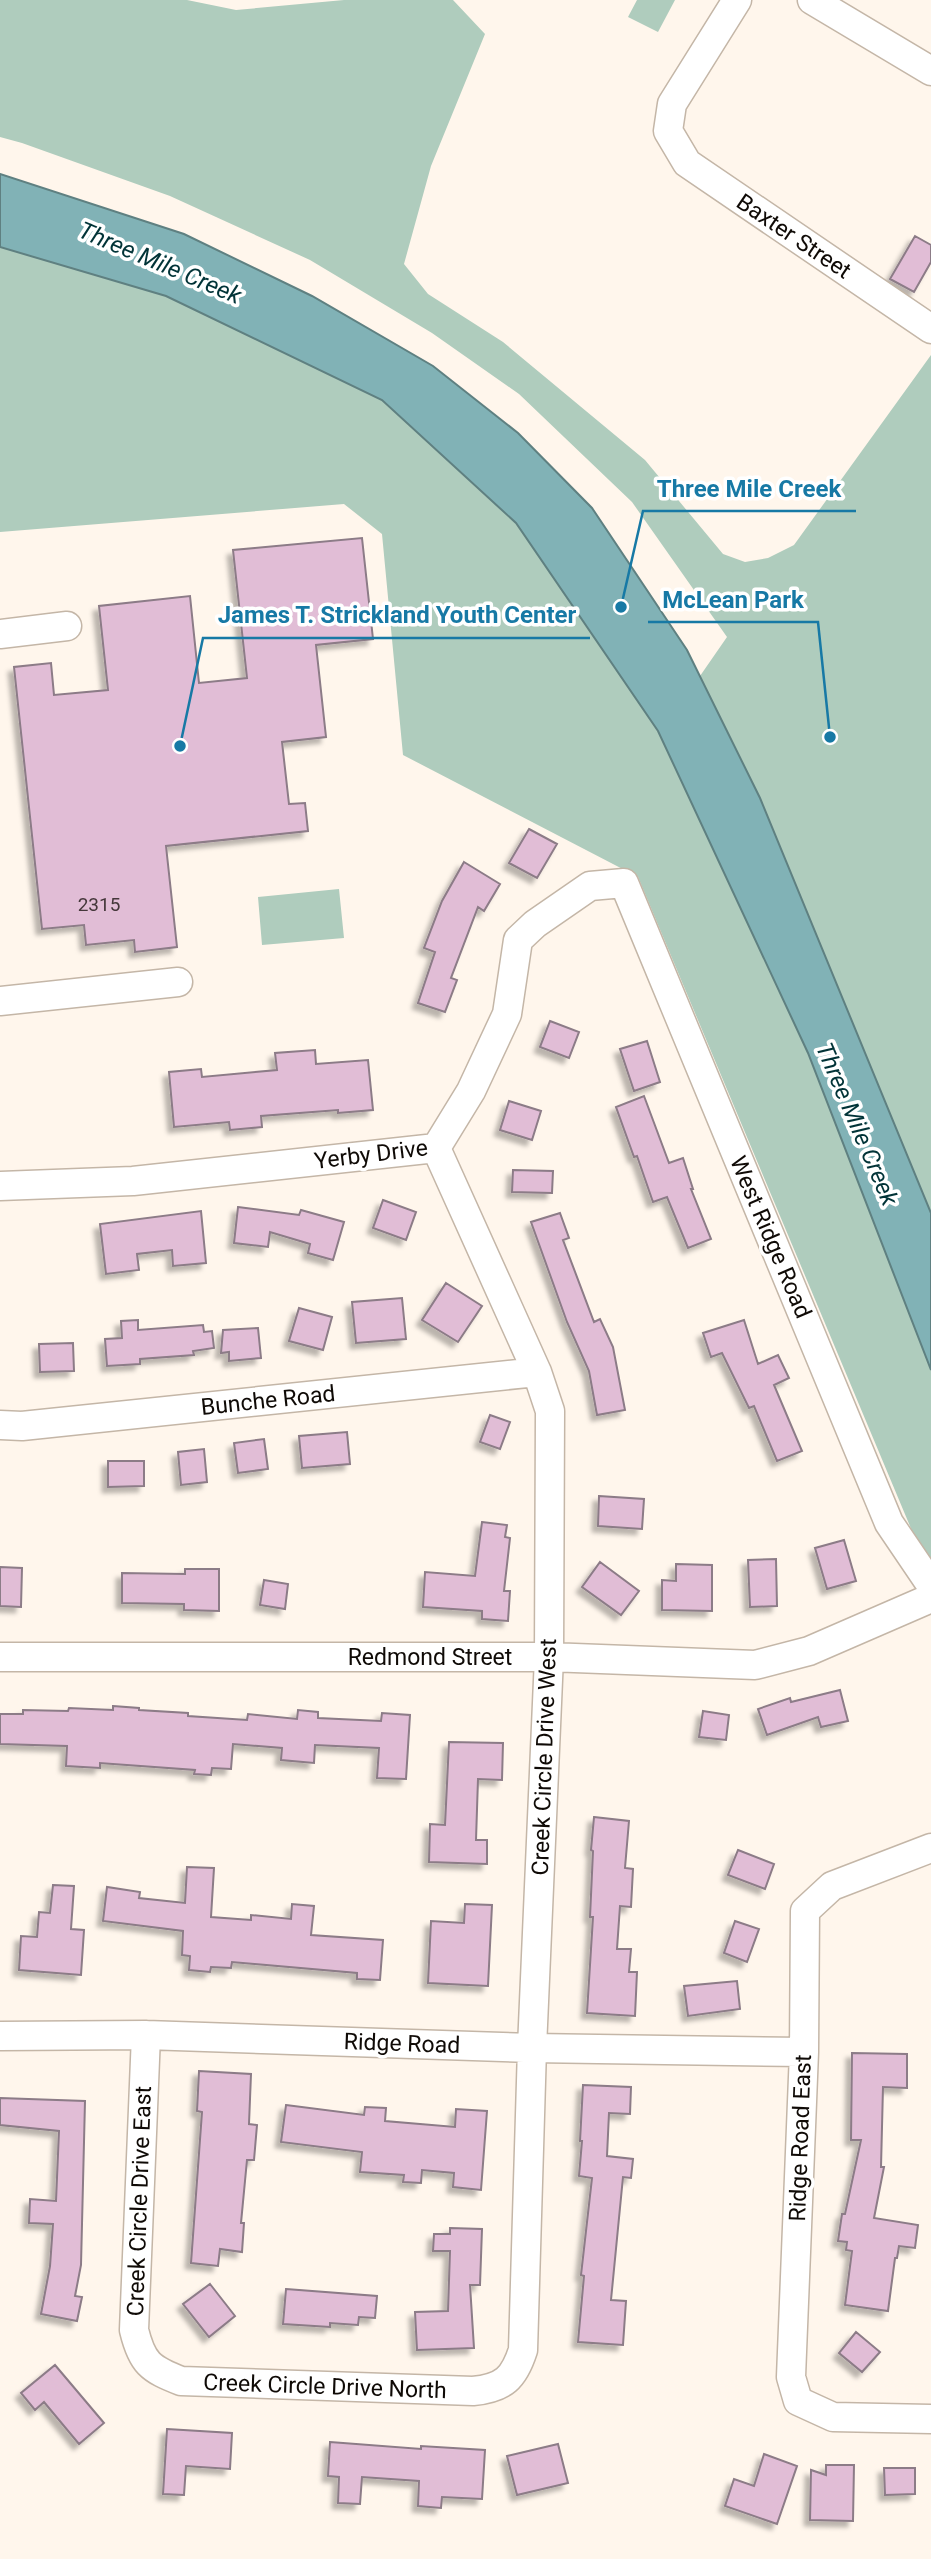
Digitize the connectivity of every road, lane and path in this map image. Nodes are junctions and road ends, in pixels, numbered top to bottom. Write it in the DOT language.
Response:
graph roads {
  1 [pos="737,0"];
  2 [pos="812,0"];
  3 [pos="931,71"];
  4 [pos="931,329"];
  5 [pos="68,626"];
  6 [pos="0,634"];
  7 [pos="624,883"];
  8 [pos="178,982"];
  9 [pos="0,1001"];
  10 [pos="436,1148"];
  11 [pos="0,1186"];
  12 [pos="537,1371"];
  13 [pos="0,1425"];
  14 [pos="931,1585"];
  15 [pos="931,1598"];
  16 [pos="0,1657"];
  17 [pos="549,1657"];
  18 [pos="931,1848"];
  19 [pos="146,2035"];
  20 [pos="0,2036"];
  21 [pos="532,2048"];
  22 [pos="804,2052"];
  23 [pos="149,2363"];
  24 [pos="503,2382"];
  25 [pos="931,2419"];
  1 -- 4 [label="street, Baxter Street"];
  2 -- 3 [label="street"];
  5 -- 6 [label="street"];
  7 -- 10 [label="street, Yerby Drive"];
  7 -- 14 [label="street, West Ridge Road"];
  8 -- 9 [label="street"];
  10 -- 11 [label="street, Yerby Drive"];
  10 -- 12 [label="street, Creek Circle Drive West"];
  12 -- 13 [label="street, Bunche Road"];
  12 -- 17 [label="street, Creek Circle Drive West"];
  15 -- 17 [label="street, Redmond Street"];
  16 -- 17 [label="street, Redmond Street"];
  17 -- 21 [label="street, Creek Circle Drive West"];
  18 -- 22 [label="street, Ridge Road East"];
  19 -- 20 [label="street, Ridge Road"];
  19 -- 21 [label="street, Ridge Road"];
  19 -- 23 [label="street, Creek Circle Drive East"];
  21 -- 22 [label="street, Ridge Road"];
  21 -- 24 [label="street, Creek Circle Drive West"];
  22 -- 25 [label="street, Ridge Road East"];
  23 -- 24 [label="street, Creek Circle Drive North"];
}
